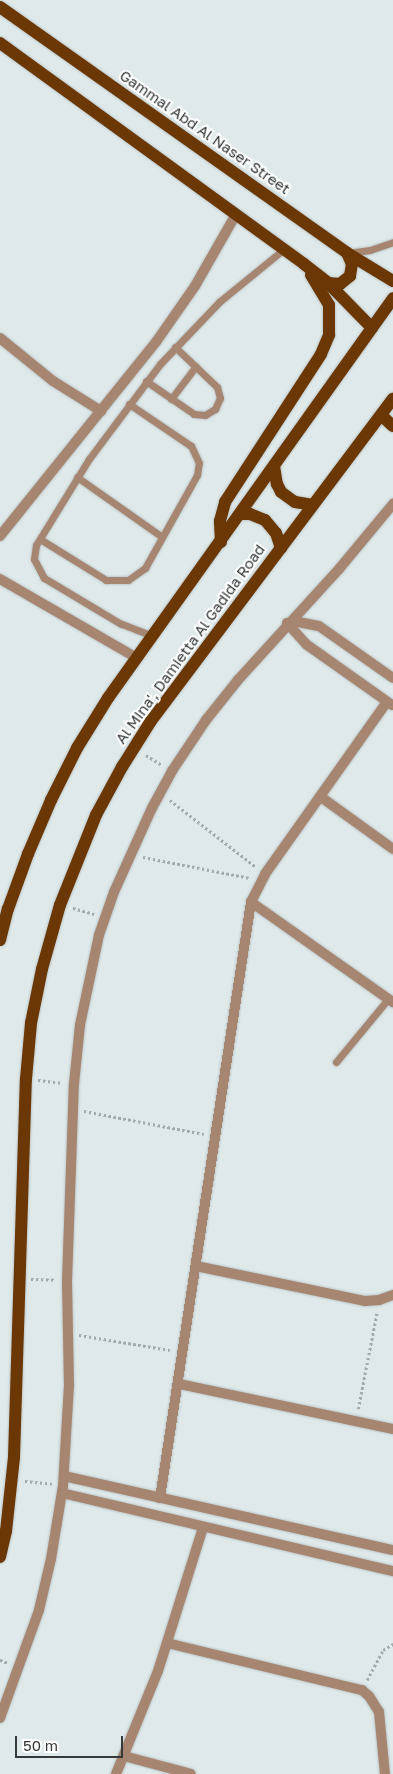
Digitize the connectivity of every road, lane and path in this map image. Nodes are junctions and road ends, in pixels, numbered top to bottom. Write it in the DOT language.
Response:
graph roads {
  1 [pos="0,7"];
  2 [pos="0,43"];
  3 [pos="236,214"];
  4 [pos="393,242"];
  5 [pos="284,249"];
  6 [pos="346,253"];
  7 [pos="304,264"];
  8 [pos="393,280"];
  9 [pos="328,284"];
  10 [pos="393,298"];
  11 [pos="372,328"];
  12 [pos="0,338"];
  13 [pos="175,347"];
  14 [pos="196,366"];
  15 [pos="146,381"];
  16 [pos="171,399"];
  17 [pos="393,399"];
  18 [pos="129,404"];
  19 [pos="101,411"];
  20 [pos="381,415"];
  21 [pos="393,426"];
  22 [pos="274,466"];
  23 [pos="77,478"];
  24 [pos="393,504"];
  25 [pos="313,505"];
  26 [pos="241,514"];
  27 [pos="0,536"];
  28 [pos="162,537"];
  29 [pos="40,539"];
  30 [pos="221,542"];
  31 [pos="281,548"];
  32 [pos="0,579"];
  33 [pos="287,623"];
  34 [pos="153,636"];
  35 [pos="137,658"];
  36 [pos="393,678"];
  37 [pos="390,704"];
  38 [pos="134,748"];
  39 [pos="172,771"];
  40 [pos="160,793"];
  41 [pos="320,797"];
  42 [pos="393,849"];
  43 [pos="130,854"];
  44 [pos="264,877"];
  45 [pos="251,902"];
  46 [pos="60,905"];
  47 [pos="105,917"];
  48 [pos="0,940"];
  49 [pos="391,1001"];
  50 [pos="336,1062"];
  51 [pos="26,1079"];
  52 [pos="74,1084"];
  53 [pos="74,1109"];
  54 [pos="215,1137"];
  55 [pos="196,1266"];
  56 [pos="20,1278"];
  57 [pos="67,1280"];
  58 [pos="393,1295"];
  59 [pos="379,1300"];
  60 [pos="67,1333"];
  61 [pos="184,1352"];
  62 [pos="179,1384"];
  63 [pos="356,1421"];
  64 [pos="393,1429"];
  65 [pos="12,1479"];
  66 [pos="63,1485"];
  67 [pos="160,1498"];
  68 [pos="203,1527"];
  69 [pos="393,1550"];
  70 [pos="0,1557"];
  71 [pos="393,1571"];
  72 [pos="167,1642"];
  73 [pos="393,1644"];
  74 [pos="362,1690"];
  75 [pos="0,1718"];
  76 [pos="124,1756"];
  77 [pos="116,1774"];
  78 [pos="191,1774"];
  79 [pos="385,1774"];
  1 -- 6 [label="main road, Gammal Abd Al Naser Street"];
  2 -- 3 [label="main road"];
  3 -- 5 [label="main road"];
  3 -- 19 [label="street"];
  4 -- 6 [label="lane"];
  5 -- 7 [label="main road"];
  5 -- 13 [label="lane"];
  6 -- 8 [label="main road, Gammal Abd Al Naser Street"];
  6 -- 9 [label="main road"];
  7 -- 9 [label="main road"];
  7 -- 30 [label="main road"];
  9 -- 11 [label="main road"];
  10 -- 11 [label="main road"];
  11 -- 22 [label="main road"];
  12 -- 19 [label="street"];
  13 -- 14 [label="lane"];
  13 -- 15 [label="lane"];
  14 -- 16 [label="lane"];
  14 -- 16 [label="lane"];
  15 -- 16 [label="lane"];
  15 -- 18 [label="lane"];
  17 -- 20 [label="main road, Al Mina', Damietta Al Gadida Road"];
  18 -- 23 [label="lane"];
  18 -- 28 [label="lane"];
  19 -- 27 [label="street"];
  20 -- 21 [label="main road"];
  20 -- 25 [label="main road, Al Mina', Damietta Al Gadida Road"];
  22 -- 25 [label="main road"];
  22 -- 26 [label="main road"];
  23 -- 28 [label="lane"];
  23 -- 29 [label="lane"];
  24 -- 33 [label="street"];
  25 -- 31 [label="main road, Al Mina', Damietta Al Gadida Road"];
  26 -- 30 [label="main road"];
  26 -- 31 [label="main road"];
  28 -- 29 [label="lane"];
  29 -- 34 [label="lane"];
  30 -- 34 [label="main road"];
  31 -- 38 [label="main road, Al Mina', Damietta Al Gadida Road"];
  32 -- 35 [label="street"];
  33 -- 36 [label="street"];
  33 -- 37 [label="street"];
  33 -- 39 [label="street"];
  34 -- 35 [label="main road"];
  35 -- 48 [label="main road"];
  37 -- 41 [label="street"];
  38 -- 39 [label="path"];
  38 -- 46 [label="main road, Al Mina', Damietta Al Gadida Road"];
  39 -- 40 [label="street"];
  40 -- 43 [label="street"];
  40 -- 44 [label="path"];
  41 -- 42 [label="street"];
  41 -- 44 [label="street"];
  43 -- 44 [label="path"];
  43 -- 47 [label="street"];
  44 -- 45 [label="street"];
  45 -- 49 [label="street"];
  45 -- 54 [label="street"];
  46 -- 47 [label="path"];
  46 -- 51 [label="main road, Al Mina', Damietta Al Gadida Road"];
  47 -- 52 [label="street"];
  49 -- 50 [label="lane"];
  51 -- 52 [label="path"];
  51 -- 56 [label="main road, Al Mina', Damietta Al Gadida Road"];
  52 -- 53 [label="street"];
  53 -- 54 [label="path"];
  53 -- 57 [label="street"];
  54 -- 55 [label="street"];
  55 -- 59 [label="street"];
  55 -- 61 [label="street"];
  56 -- 57 [label="path"];
  56 -- 65 [label="main road, Al Mina', Damietta Al Gadida Road"];
  57 -- 60 [label="street"];
  58 -- 59 [label="street"];
  59 -- 63 [label="path"];
  60 -- 61 [label="path"];
  60 -- 66 [label="street"];
  61 -- 62 [label="street"];
  62 -- 63 [label="street"];
  62 -- 67 [label="street"];
  63 -- 64 [label="street"];
  65 -- 66 [label="path"];
  65 -- 70 [label="main road, Al Mina', Damietta Al Gadida Road"];
  66 -- 67 [label="street"];
  66 -- 68 [label="street"];
  66 -- 75 [label="street"];
  67 -- 69 [label="street"];
  68 -- 71 [label="street"];
  68 -- 72 [label="street"];
  72 -- 74 [label="street"];
  72 -- 76 [label="street"];
  73 -- 74 [label="path"];
  74 -- 79 [label="street"];
  76 -- 77 [label="street"];
  76 -- 78 [label="street"];
}
